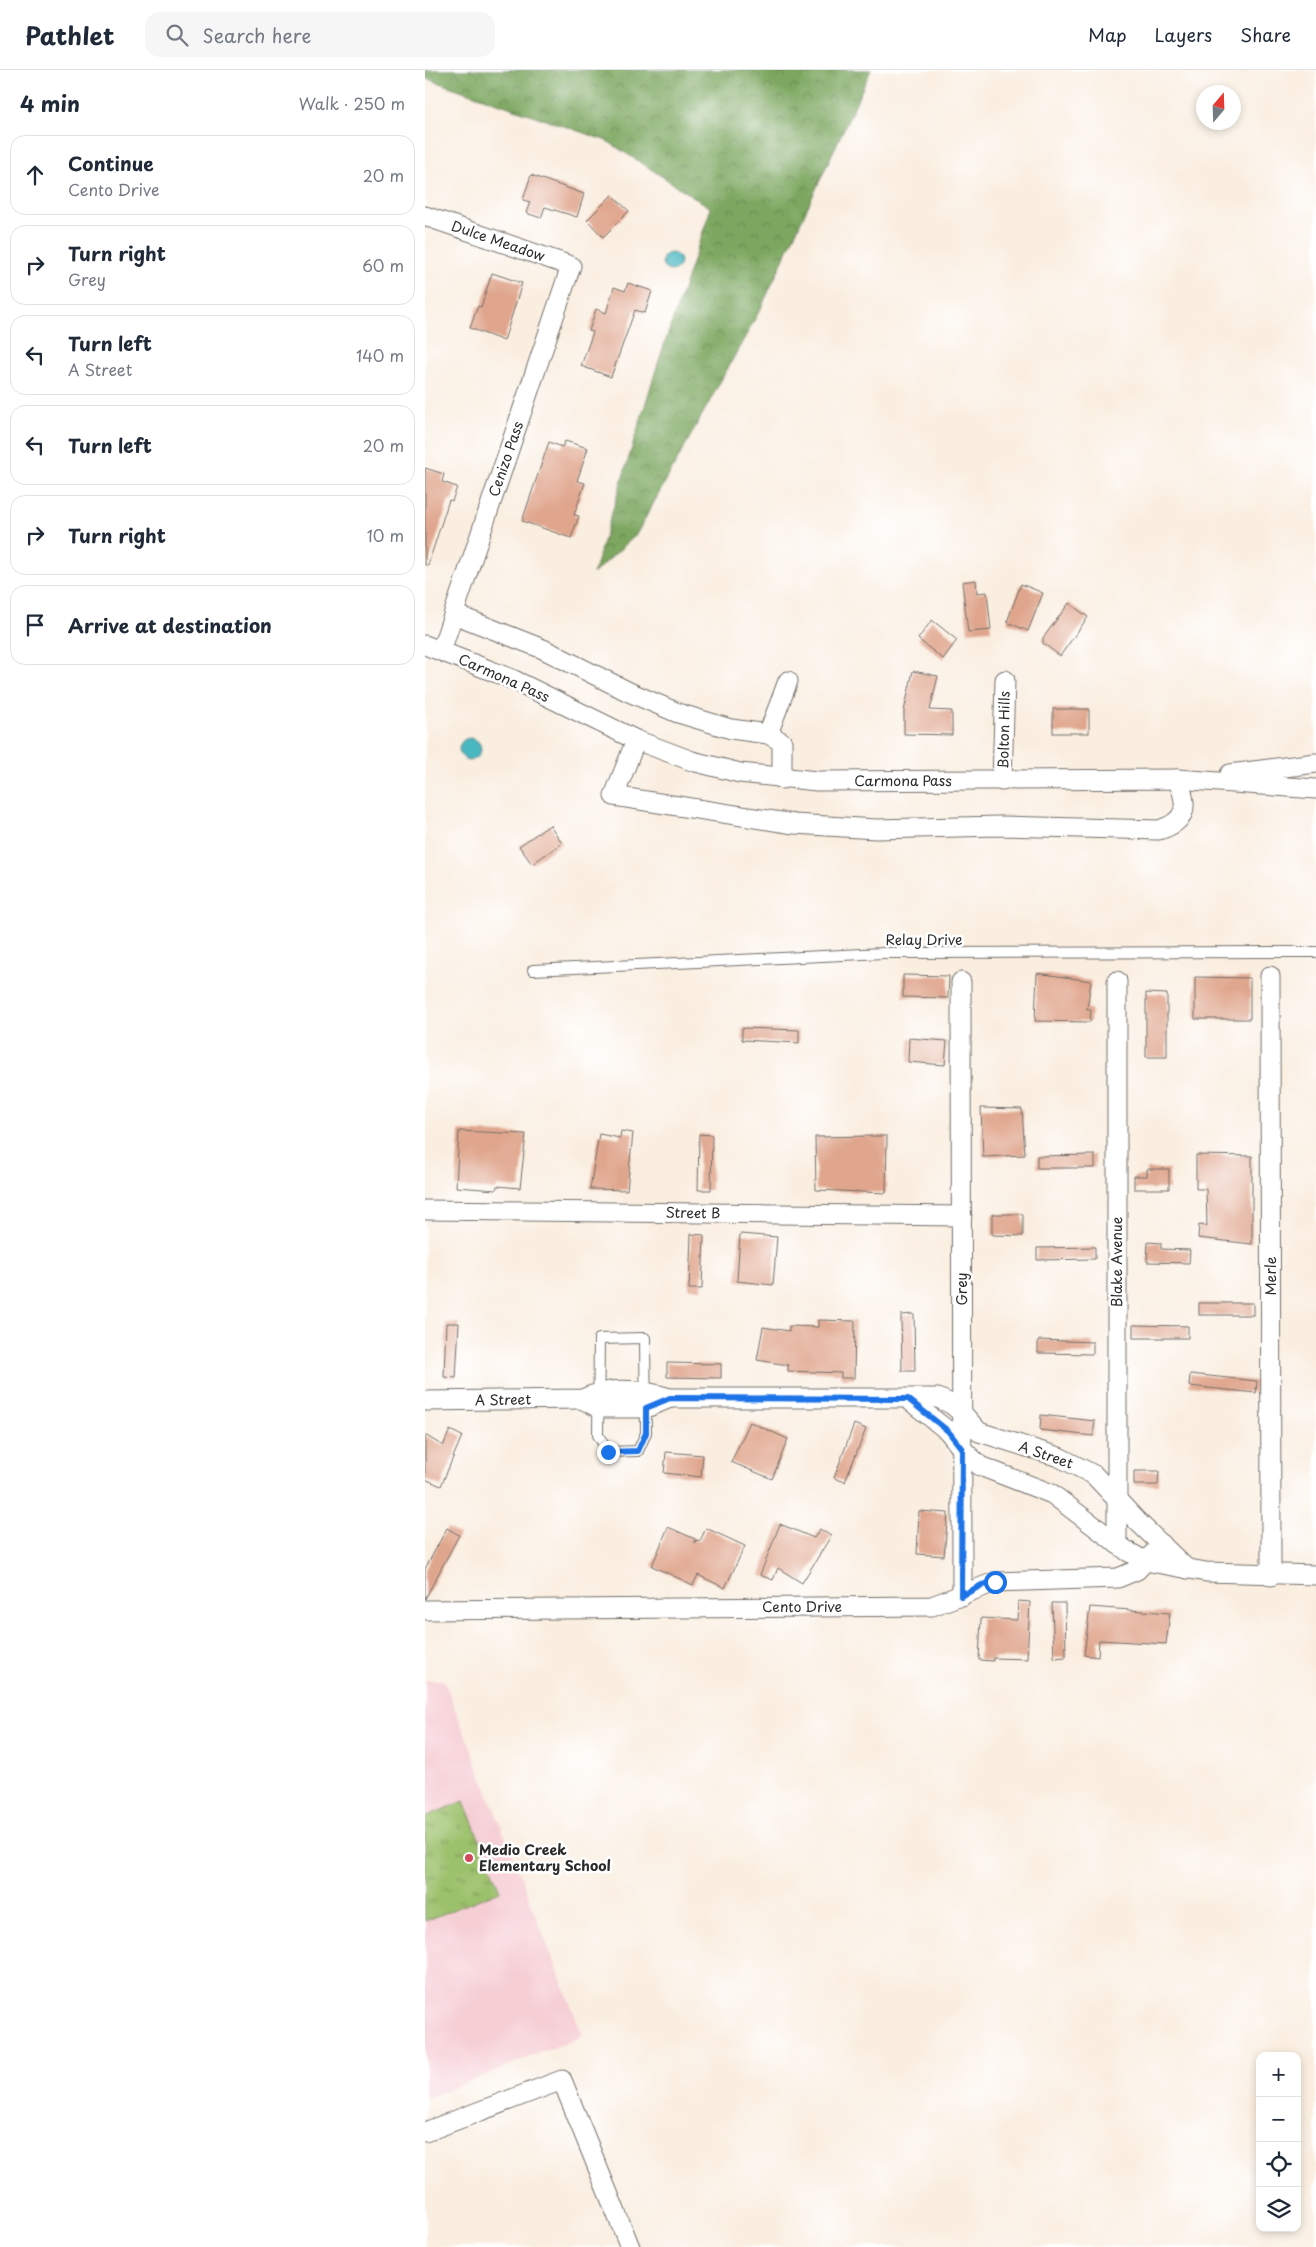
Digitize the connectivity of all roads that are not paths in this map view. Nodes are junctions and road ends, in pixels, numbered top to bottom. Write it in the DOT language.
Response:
graph roads {
  1 [pos="425,216"];
  2 [pos="571,266"];
  3 [pos="454,614"];
  4 [pos="433,648"];
  5 [pos="1005,680"];
  6 [pos="788,681"];
  7 [pos="769,734"];
  8 [pos="636,740"];
  9 [pos="1316,763"];
  10 [pos="782,779"];
  11 [pos="1177,779"];
  12 [pos="1003,780"];
  13 [pos="1316,789"];
  14 [pos="1316,952"];
  15 [pos="533,970"];
  16 [pos="1270,976"];
  17 [pos="1117,981"];
  18 [pos="961,982"];
  19 [pos="425,1210"];
  20 [pos="962,1216"];
  21 [pos="593,1399"];
  22 [pos="646,1399"];
  23 [pos="908,1399"];
  24 [pos="425,1401"];
  25 [pos="963,1414"];
  26 [pos="962,1449"];
  27 [pos="1117,1498"];
  28 [pos="1117,1544"];
  29 [pos="1162,1544"];
  30 [pos="1145,1561"];
  31 [pos="1187,1569"];
  32 [pos="1316,1575"];
  33 [pos="1271,1576"];
  34 [pos="961,1596"];
  35 [pos="425,1610"];
  36 [pos="425,2132"];
  37 [pos="630,2247"];
  1 -- 2 [label="street, Dulce Meadow"];
  2 -- 3 [label="street, Cenizo Pass"];
  3 -- 4 [label="street, Cenizo Pass"];
  3 -- 7 [label="street"];
  4 -- 8 [label="street, Carmona Pass"];
  5 -- 12 [label="street, Bolton Hills"];
  6 -- 7 [label="street"];
  7 -- 10 [label="street"];
  8 -- 10 [label="street, Carmona Pass"];
  8 -- 11 [label="street"];
  9 -- 11 [label="street, Carmona Pass"];
  10 -- 12 [label="street, Carmona Pass"];
  11 -- 12 [label="street, Carmona Pass"];
  11 -- 13 [label="street, Carmona Pass"];
  14 -- 15 [label="lane, Relay Drive"];
  16 -- 33 [label="street, Merle"];
  17 -- 27 [label="street, Blake Avenue"];
  18 -- 20 [label="street, Grey"];
  19 -- 20 [label="street, Street B"];
  20 -- 25 [label="street, Grey"];
  21 -- 22 [label="street, A Street"];
  21 -- 22 [label="lane"];
  21 -- 22 [label="lane"];
  21 -- 24 [label="street, A Street"];
  22 -- 23 [label="street, A Street"];
  23 -- 25 [label="street, A Street"];
  23 -- 26 [label="street"];
  25 -- 26 [label="street, Grey"];
  25 -- 27 [label="street, A Street"];
  26 -- 28 [label="street"];
  26 -- 34 [label="street, Grey"];
  27 -- 28 [label="street, Blake Avenue"];
  27 -- 29 [label="street, A Street"];
  28 -- 30 [label="street"];
  29 -- 30 [label="street, Cento Drive"];
  29 -- 31 [label="street, A Street"];
  30 -- 31 [label="street"];
  30 -- 34 [label="street, Cento Drive"];
  31 -- 33 [label="street"];
  32 -- 33 [label="street"];
  34 -- 35 [label="street, Cento Drive"];
  36 -- 37 [label="street"];
}
